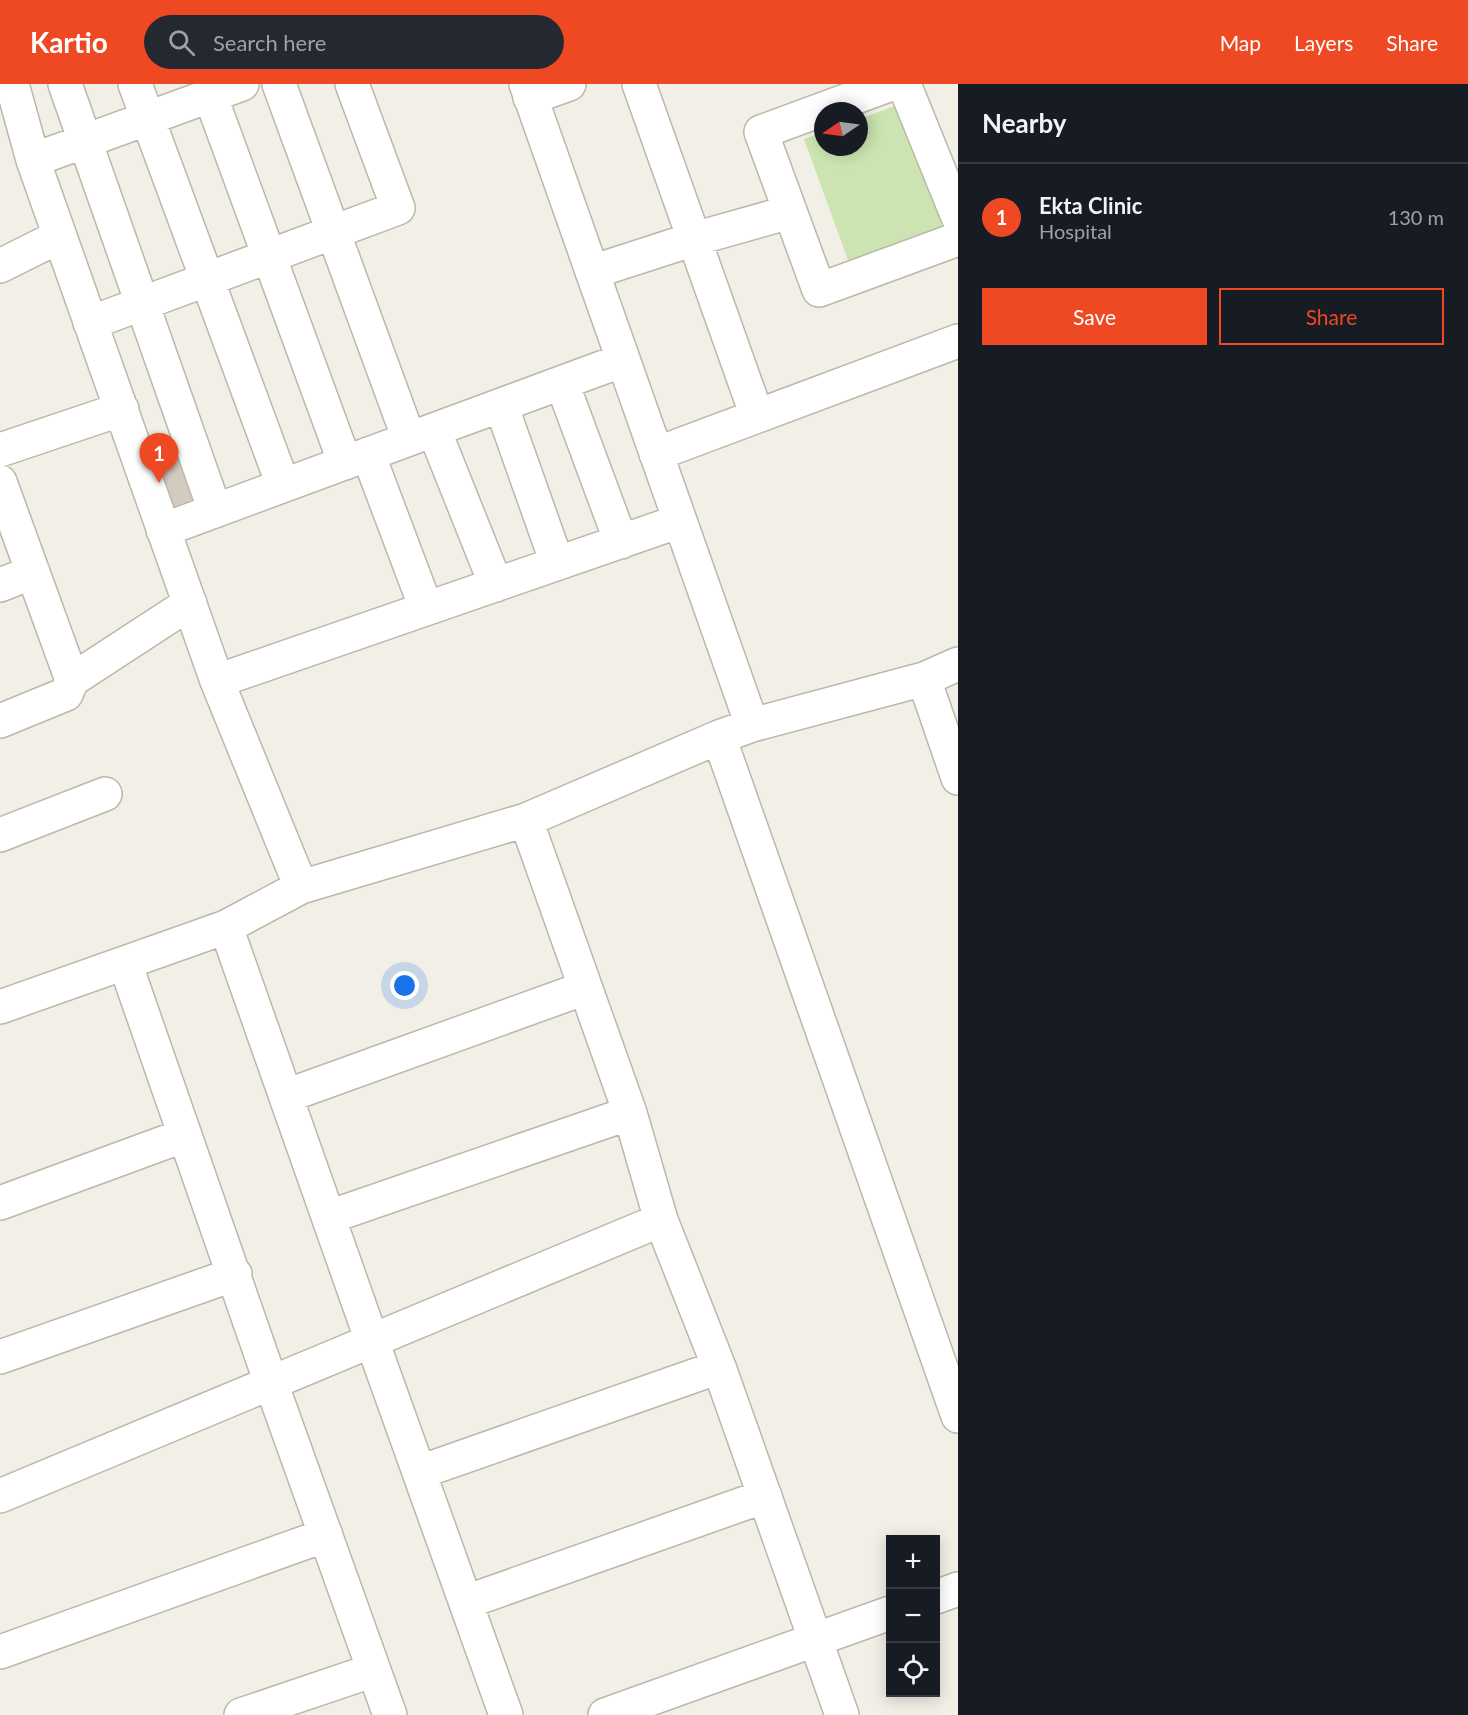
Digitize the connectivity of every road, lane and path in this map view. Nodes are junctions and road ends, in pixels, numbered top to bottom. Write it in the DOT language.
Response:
graph roads {
  1 [pos="12,84"];
  2 [pos="65,84"];
  3 [pos="135,84"];
  4 [pos="242,84"];
  5 [pos="279,84"];
  6 [pos="352,84"];
  7 [pos="569,84"];
  8 [pos="639,84"];
  9 [pos="891,84"];
  10 [pos="904,84"];
  11 [pos="528,91"];
  12 [pos="210,95"];
  13 [pos="148,118"];
  14 [pos="85,141"];
  15 [pos="947,157"];
  16 [pos="33,160"];
  17 [pos="790,212"];
  18 [pos="958,217"];
  19 [pos="333,232"];
  20 [pos="60,236"];
  21 [pos="694,239"];
  22 [pos="958,239"];
  23 [pos="269,256"];
  24 [pos="0,266"];
  25 [pos="592,272"];
  26 [pos="207,279"];
  27 [pos="142,304"];
  28 [pos="90,323"];
  29 [pos="958,341"];
  30 [pos="623,360"];
  31 [pos="561,383"];
  32 [pos="501,405"];
  33 [pos="122,409"];
  34 [pos="757,416"];
  35 [pos="421,435"];
  36 [pos="0,450"];
  37 [pos="656,454"];
  38 [pos="356,459"];
  39 [pos="0,482"];
  40 [pos="283,485"];
  41 [pos="215,511"];
  42 [pos="680,521"];
  43 [pos="163,530"];
  44 [pos="621,542"];
  45 [pos="557,563"];
  46 [pos="33,572"];
  47 [pos="0,585"];
  48 [pos="496,585"];
  49 [pos="190,603"];
  50 [pos="426,608"];
  51 [pos="958,664"];
  52 [pos="924,679"];
  53 [pos="72,680"];
  54 [pos="217,681"];
  55 [pos="0,721"];
  56 [pos="752,725"];
  57 [pos="719,737"];
  58 [pos="958,778"];
  59 [pos="105,794"];
  60 [pos="526,820"];
  61 [pos="0,835"];
  62 [pos="301,887"];
  63 [pos="226,927"];
  64 [pos="125,963"];
  65 [pos="585,988"];
  66 [pos="0,1007"];
  67 [pos="286,1096"];
  68 [pos="630,1113"];
  69 [pos="185,1135"];
  70 [pos="0,1203"];
  71 [pos="329,1217"];
  72 [pos="661,1220"];
  73 [pos="235,1274"];
  74 [pos="372,1341"];
  75 [pos="0,1357"];
  76 [pos="719,1367"];
  77 [pos="271,1383"];
  78 [pos="958,1416"];
  79 [pos="420,1472"];
  80 [pos="0,1496"];
  81 [pos="765,1496"];
  82 [pos="326,1535"];
  83 [pos="958,1588"];
  84 [pos="940,1595"];
  85 [pos="466,1602"];
  86 [pos="886,1615"];
  87 [pos="815,1640"];
  88 [pos="0,1652"];
  89 [pos="374,1670"];
  90 [pos="241,1715"];
  91 [pos="390,1715"];
  92 [pos="506,1715"];
  93 [pos="605,1715"];
  94 [pos="842,1715"];
  1 -- 16 [label="street"];
  2 -- 14 [label="street"];
  3 -- 13 [label="street"];
  4 -- 12 [label="street"];
  5 -- 19 [label="street"];
  6 -- 19 [label="street"];
  7 -- 11 [label="street"];
  8 -- 21 [label="street"];
  9 -- 17 [label="street"];
  10 -- 15 [label="street"];
  11 -- 25 [label="street"];
  12 -- 13 [label="street"];
  12 -- 23 [label="street"];
  13 -- 14 [label="street"];
  13 -- 26 [label="street"];
  14 -- 16 [label="street"];
  14 -- 27 [label="street"];
  15 -- 18 [label="street"];
  16 -- 20 [label="street"];
  17 -- 21 [label="street"];
  17 -- 22 [label="street"];
  19 -- 23 [label="street"];
  19 -- 35 [label="street"];
  20 -- 24 [label="street"];
  20 -- 28 [label="street"];
  21 -- 25 [label="street"];
  21 -- 34 [label="street"];
  23 -- 26 [label="street"];
  23 -- 38 [label="street"];
  25 -- 30 [label="street"];
  26 -- 27 [label="street"];
  26 -- 40 [label="street"];
  27 -- 28 [label="street"];
  27 -- 41 [label="street"];
  28 -- 33 [label="street"];
  29 -- 34 [label="street"];
  30 -- 31 [label="street"];
  30 -- 37 [label="street"];
  31 -- 32 [label="street"];
  31 -- 44 [label="street"];
  32 -- 35 [label="street"];
  32 -- 45 [label="street"];
  33 -- 36 [label="street"];
  33 -- 43 [label="street"];
  34 -- 37 [label="street"];
  35 -- 38 [label="street"];
  35 -- 48 [label="street"];
  37 -- 42 [label="street"];
  38 -- 40 [label="street"];
  38 -- 50 [label="street"];
  39 -- 46 [label="street"];
  40 -- 41 [label="street"];
  41 -- 43 [label="street"];
  42 -- 44 [label="street"];
  42 -- 56 [label="street"];
  43 -- 49 [label="street"];
  44 -- 45 [label="street"];
  45 -- 48 [label="street"];
  46 -- 47 [label="street"];
  46 -- 53 [label="street"];
  48 -- 50 [label="street"];
  49 -- 53 [label="street"];
  49 -- 54 [label="street"];
  50 -- 54 [label="street"];
  51 -- 52 [label="street"];
  52 -- 56 [label="street"];
  52 -- 58 [label="street"];
  53 -- 55 [label="street"];
  54 -- 62 [label="street"];
  56 -- 57 [label="street"];
  57 -- 60 [label="street"];
  57 -- 78 [label="street"];
  59 -- 61 [label="street"];
  60 -- 62 [label="street"];
  60 -- 65 [label="street"];
  62 -- 63 [label="street"];
  63 -- 64 [label="street"];
  63 -- 67 [label="street"];
  64 -- 66 [label="street"];
  64 -- 69 [label="street"];
  65 -- 67 [label="street"];
  65 -- 68 [label="street"];
  67 -- 71 [label="street"];
  68 -- 71 [label="street"];
  68 -- 72 [label="street"];
  69 -- 70 [label="street"];
  69 -- 73 [label="street"];
  71 -- 74 [label="street"];
  72 -- 74 [label="street"];
  72 -- 76 [label="street"];
  73 -- 75 [label="street"];
  73 -- 77 [label="street"];
  74 -- 77 [label="street"];
  74 -- 79 [label="street"];
  76 -- 79 [label="street"];
  76 -- 81 [label="street"];
  77 -- 80 [label="street"];
  77 -- 82 [label="street"];
  79 -- 85 [label="street"];
  81 -- 85 [label="street"];
  81 -- 87 [label="street"];
  82 -- 88 [label="street"];
  82 -- 89 [label="street"];
  83 -- 84 [label="street"];
  85 -- 92 [label="street"];
  86 -- 87 [label="street"];
  87 -- 93 [label="street"];
  87 -- 94 [label="street"];
  89 -- 90 [label="street"];
  89 -- 91 [label="street"];
}
